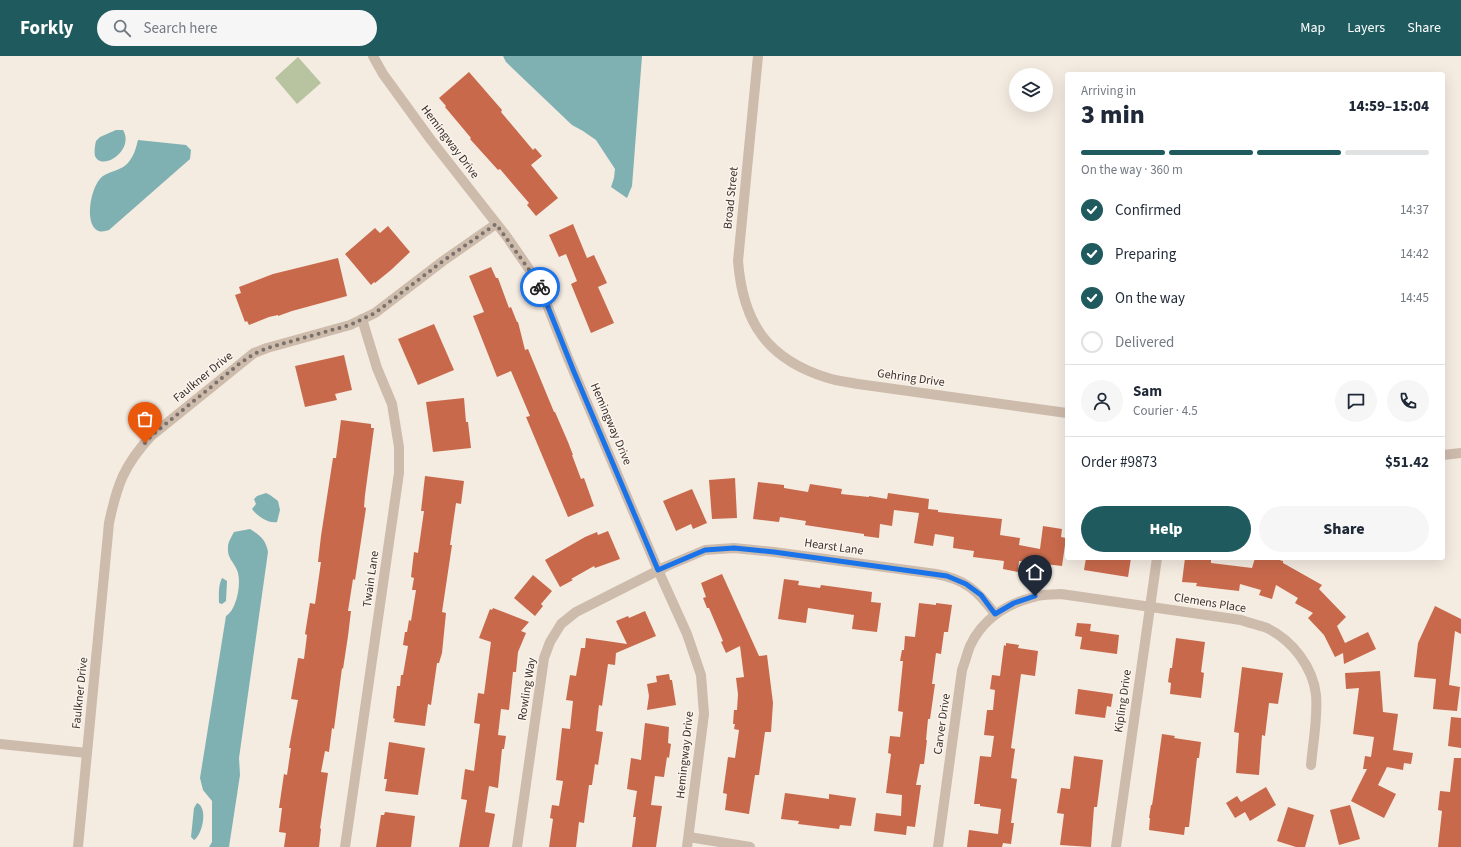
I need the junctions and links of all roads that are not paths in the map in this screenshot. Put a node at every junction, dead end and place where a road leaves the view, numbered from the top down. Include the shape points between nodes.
1 (373, 56) edge
2 (758, 56) edge
3 (496, 224) junction
4 (362, 319) junction
5 (762, 338) joint
6 (1065, 413) edge
7 (1461, 453) edge
8 (1445, 456) edge
9 (1157, 560) edge
10 (658, 570) junction
11 (1150, 607) junction
12 (995, 614) junction
13 (0, 744) edge
14 (87, 753) junction
15 (1311, 766) dead end
16 (688, 842) edge
17 (78, 847) edge
18 (345, 847) edge
19 (517, 847) edge
20 (750, 847) edge
21 (938, 847) edge
22 (1116, 847) edge

1 - 3 street, Hemingway Drive via 431,140
2 - 5 street, Broad Street via 738,261 745,303
3 - 4 street, Faulkner Drive via 375,313
3 - 10 street, Hemingway Drive via 538,282
4 - 14 street, Faulkner Drive via 350,325 254,354 151,436 129,463 115,494 109,524
4 - 18 street, Twain Lane via 377,368 392,404 399,447 399,473
5 - 6 street, Gehring Drive via 777,353 794,364 829,378
7 - 8 street
9 - 11 street, Kipling Drive
10 - 12 street, Hearst Lane via 705,550 734,548 774,552 947,576 966,584 981,595
10 - 16 street, Hemingway Drive via 687,634 701,675 704,714
10 - 19 street, Rowling Way via 576,612 561,624 550,642 544,658
11 - 12 street, Clemens Place via 1061,594 1035,596 1014,603
11 - 15 street, Clemens Place via 1241,620 1267,628 1286,640 1300,655 1310,672 1316,694
11 - 22 street, Kipling Drive
12 - 21 street, Carver Drive via 970,646 962,670
13 - 14 street
14 - 17 street, Faulkner Drive
16 - 20 street

